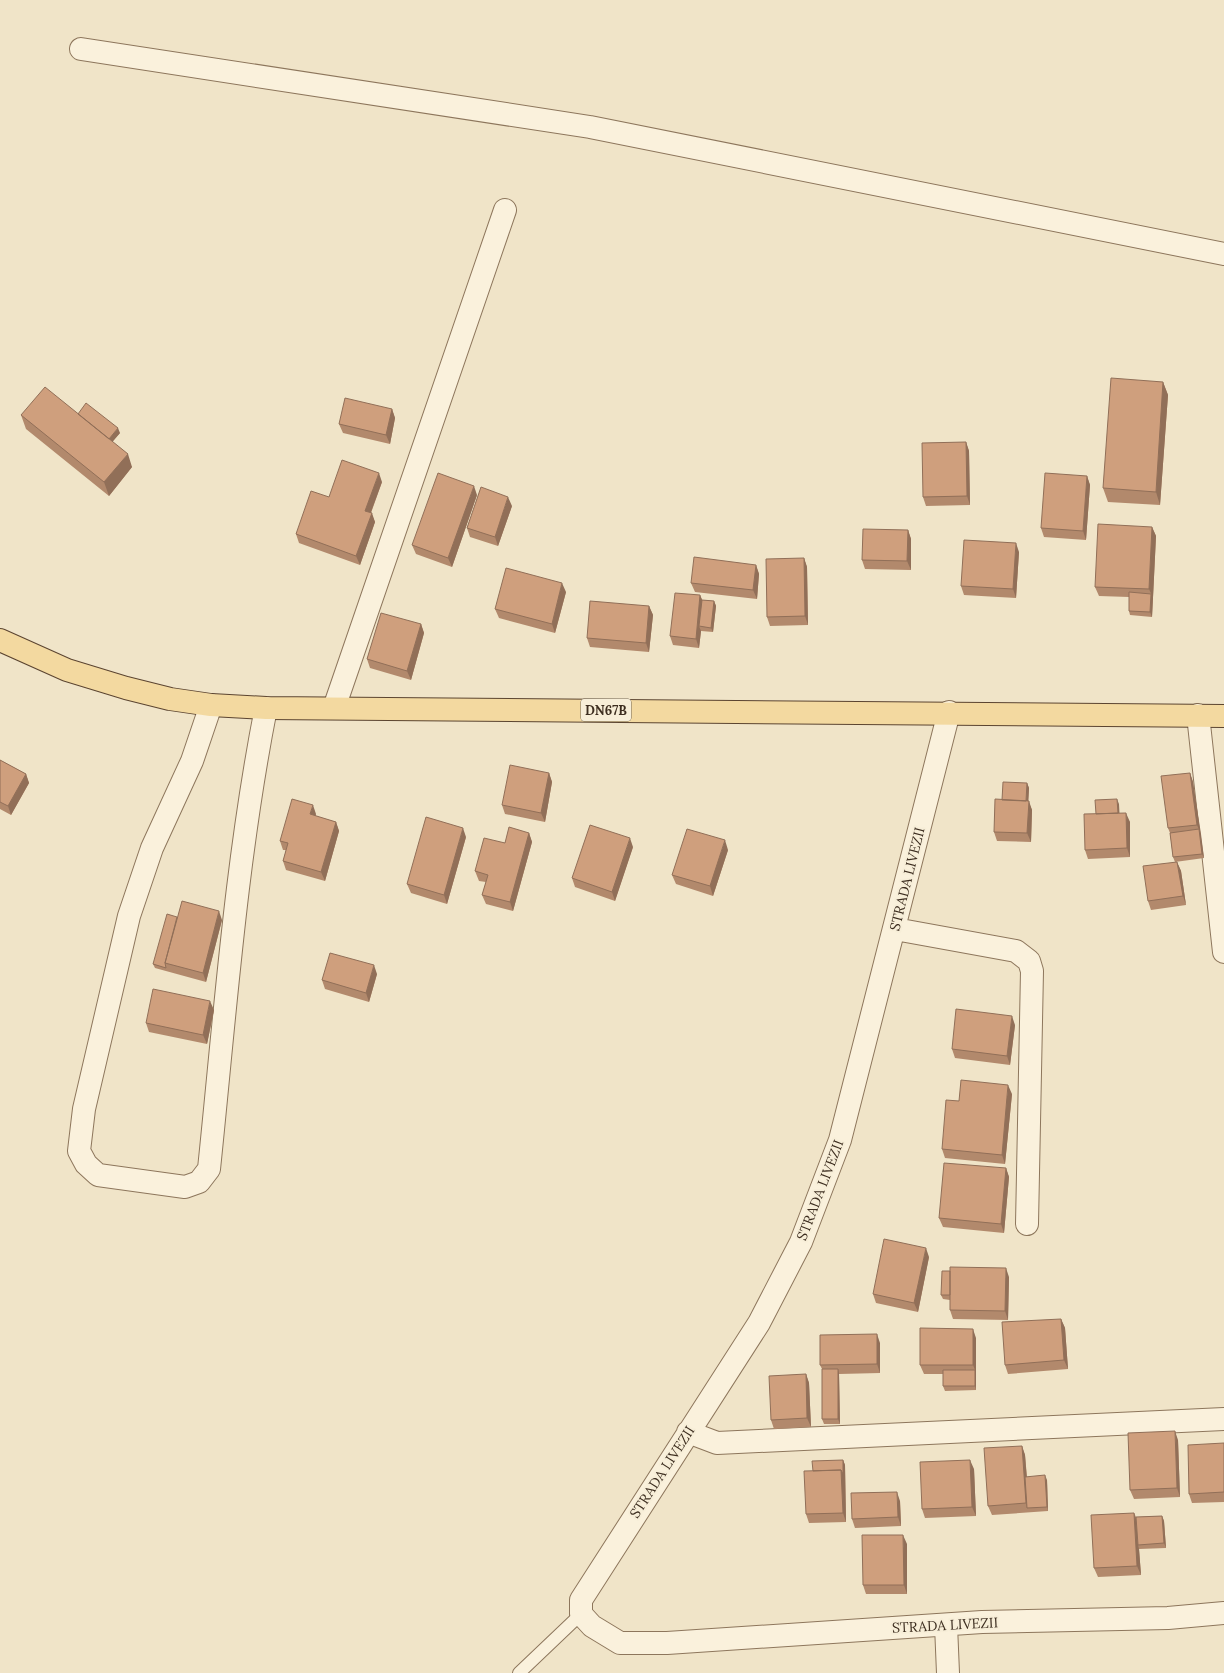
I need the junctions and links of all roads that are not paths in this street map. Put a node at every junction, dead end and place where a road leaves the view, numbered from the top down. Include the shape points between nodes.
1 (81, 48) dead end
2 (505, 210) dead end
3 (1224, 254) edge
4 (0, 640) edge
5 (211, 705) junction
6 (266, 708) junction
7 (334, 708) junction
8 (950, 712) junction
9 (1198, 716) junction
10 (1224, 716) edge
11 (894, 929) junction
12 (1224, 952) edge
13 (1027, 1224) dead end
14 (1224, 1419) edge
15 (688, 1432) junction
16 (1224, 1613) edge
17 (581, 1614) junction
18 (946, 1625) junction
19 (519, 1673) edge
20 (948, 1673) edge

1 - 3 street via 590,127
2 - 7 street
4 - 5 main road, DN67B via 67,670 170,699
5 - 6 main road, DN67B
5 - 6 street via 192,761 152,848 128,924 84,1109 80,1150 86,1164 98,1175 185,1187 199,1182 209,1169 253,773
6 - 7 main road, DN67B
7 - 8 main road, DN67B
8 - 9 main road, DN67B
8 - 11 street, STRADA LIVEZII
9 - 10 main road, DN67B
9 - 12 street
11 - 13 street via 1016,951 1029,961 1032,971
11 - 15 street, STRADA LIVEZII via 840,1140 801,1242 759,1323
14 - 15 street via 717,1443
15 - 17 street, STRADA LIVEZII via 581,1600
16 - 18 street, STRADA LIVEZII via 1168,1618
17 - 18 street, STRADA LIVEZII via 592,1626 620,1642 667,1643
17 - 19 lane
18 - 20 street

